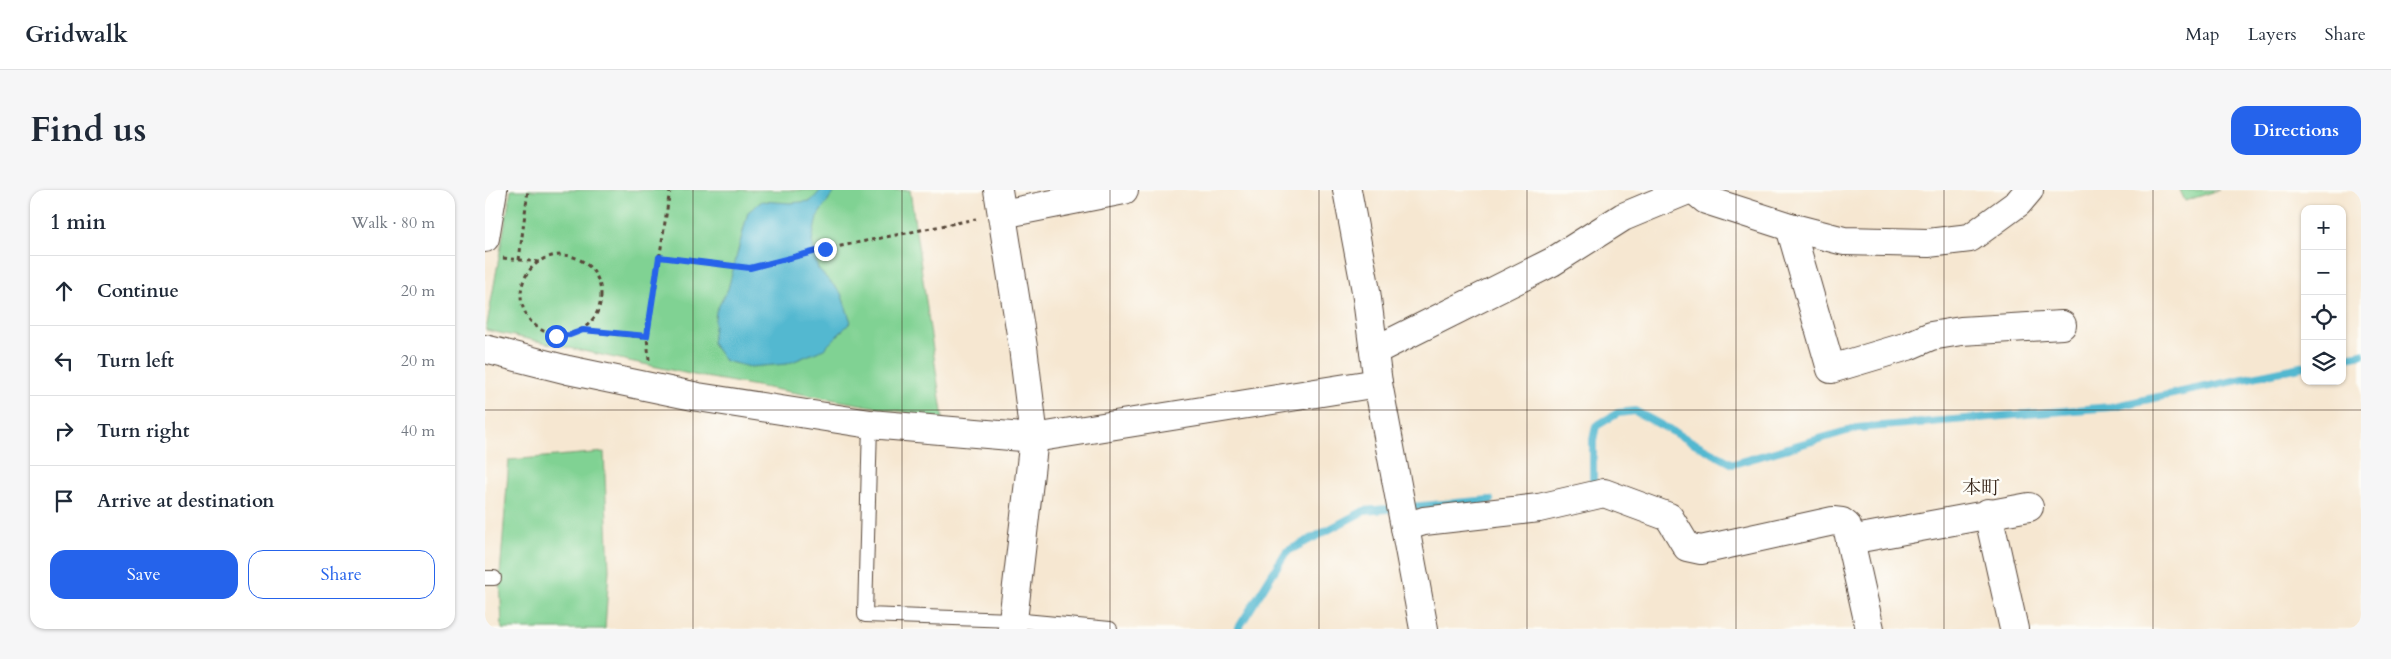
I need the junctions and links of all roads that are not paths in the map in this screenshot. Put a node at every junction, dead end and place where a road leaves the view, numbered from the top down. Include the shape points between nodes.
1 (493, 190) edge
2 (1124, 190) edge
3 (1347, 190) edge
4 (1688, 190) edge
5 (1695, 190) edge
6 (2029, 190) edge
7 (1000, 202) edge
8 (1790, 227) junction
9 (493, 248) edge
10 (2062, 325) dead end
11 (485, 349) edge
12 (1374, 350) junction
13 (1378, 383) junction
14 (870, 424) junction
15 (1034, 438) junction
16 (2029, 507) dead end
17 (1988, 513) junction
18 (1404, 523) junction
19 (1851, 540) junction
20 (1013, 624) edge
21 (1111, 629) edge
22 (1424, 629) edge
23 (1870, 629) edge
24 (2014, 629) edge

1 - 9 street
2 - 7 street
3 - 12 street
4 - 12 street via 1623,217 1552,262
5 - 8 street via 1706,200
6 - 8 street via 2018,203 1970,238 1928,243 1845,240
7 - 15 street
8 - 10 street via 1831,369 1931,336
11 - 14 street via 653,388
12 - 13 street
13 - 15 street
13 - 18 street
14 - 15 street
14 - 20 lane via 865,615
15 - 20 street
16 - 17 street
17 - 19 street
17 - 24 street
18 - 19 street via 1539,508 1604,493 1669,517 1687,547 1701,550 1833,521 1847,526
18 - 22 street
19 - 23 street
20 - 21 lane

